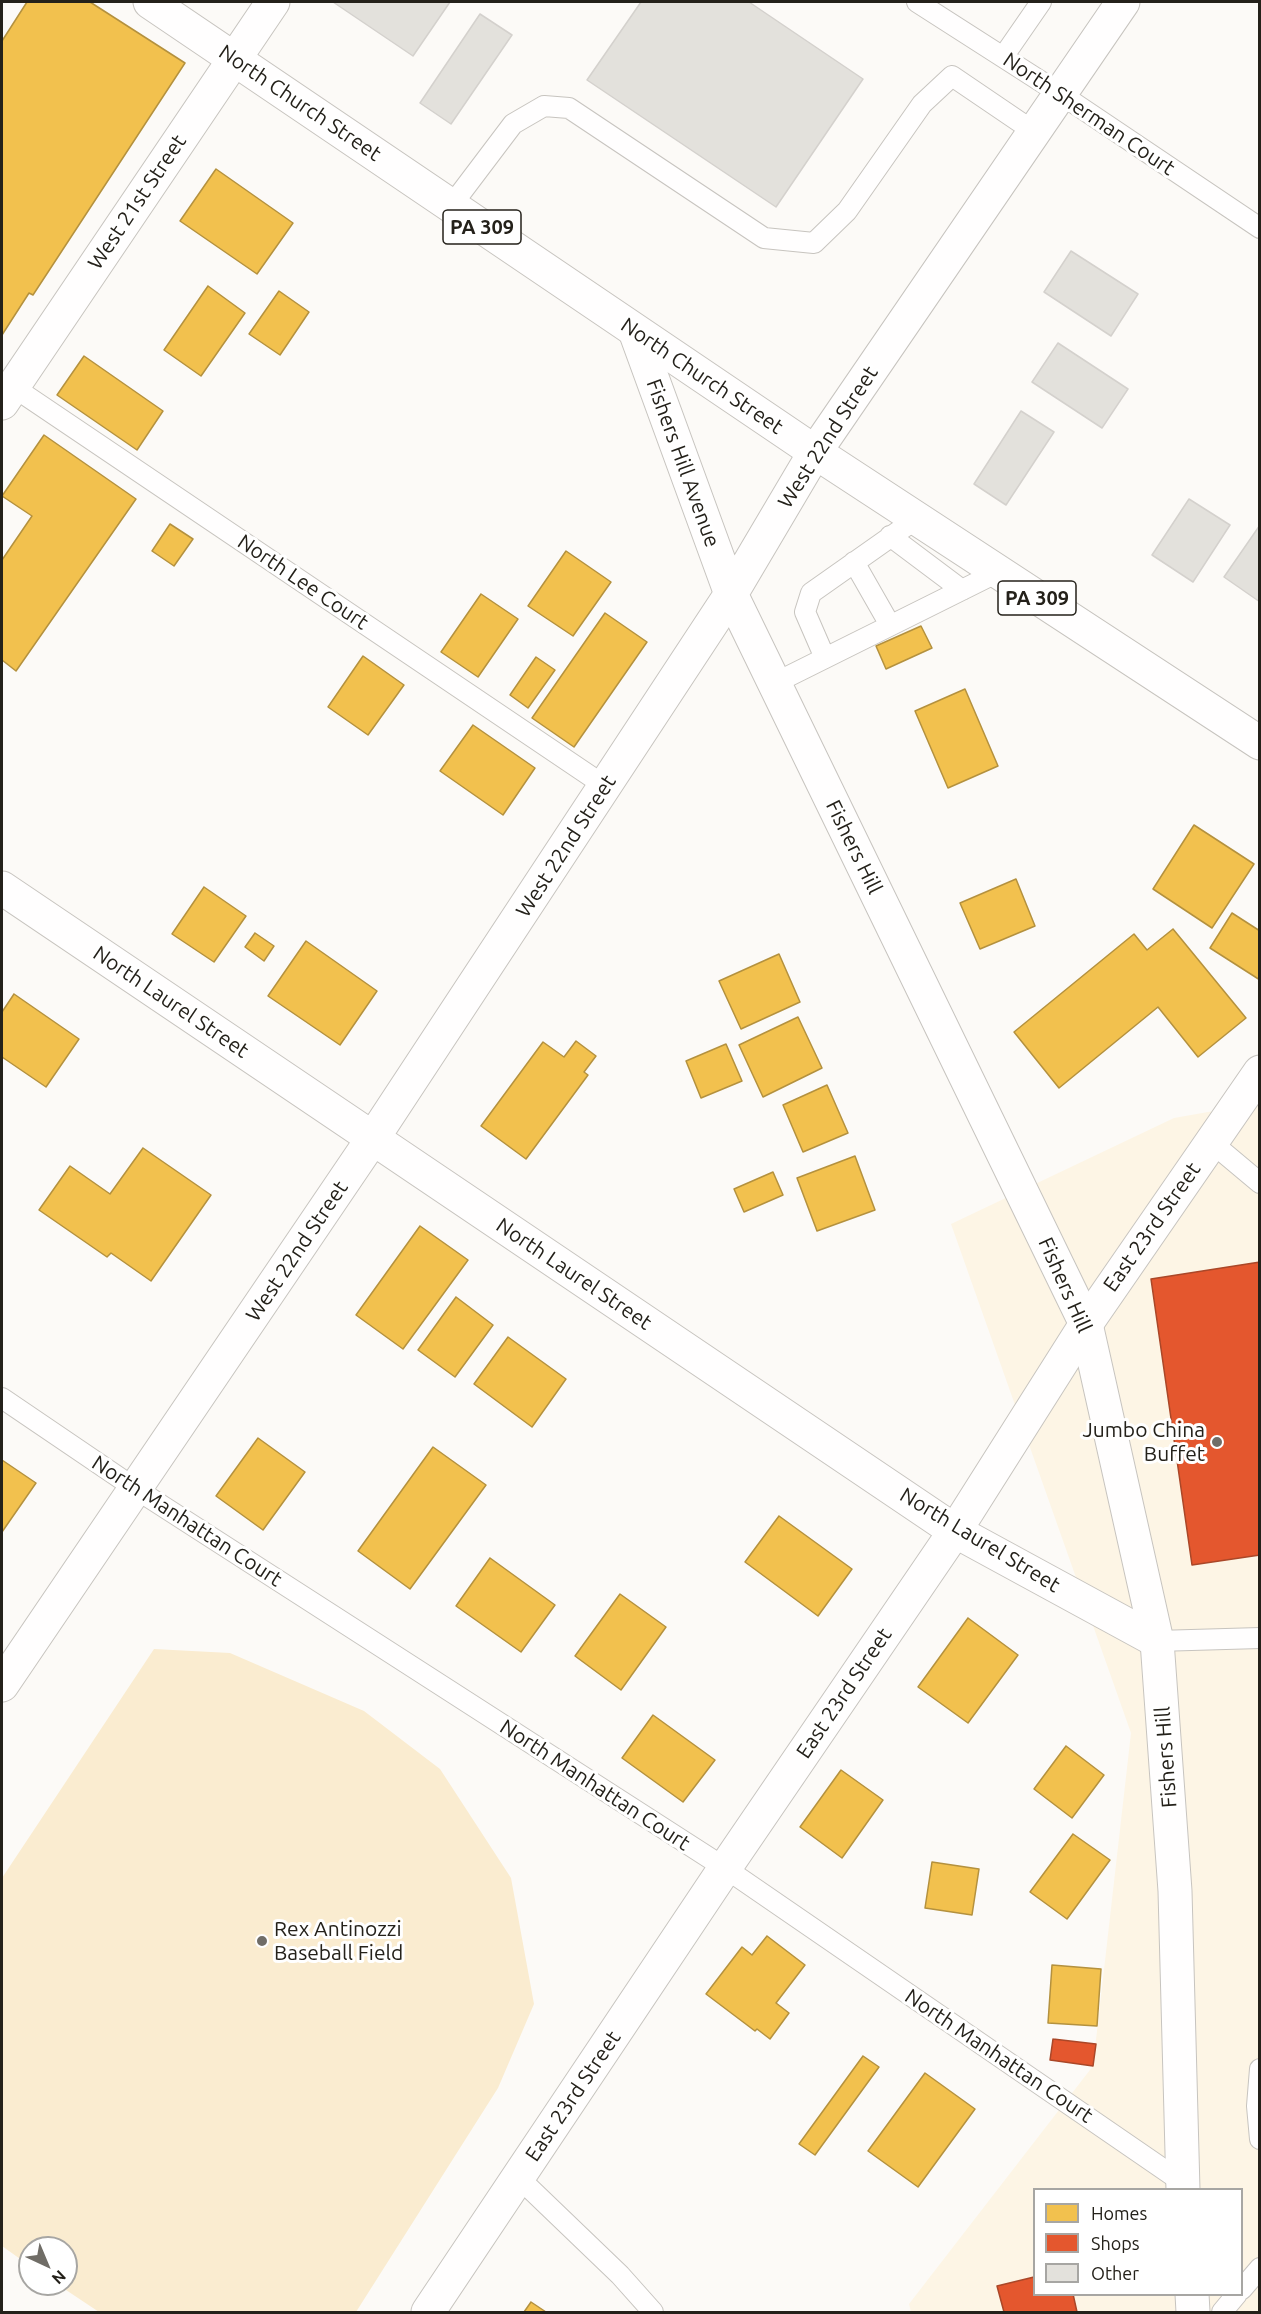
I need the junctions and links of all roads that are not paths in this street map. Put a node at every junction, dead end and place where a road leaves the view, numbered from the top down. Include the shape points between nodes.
1 (150, 2) edge
2 (273, 2) edge
3 (917, 2) edge
4 (1041, 2) edge
5 (1113, 5) edge
6 (1002, 57) junction
7 (234, 59) junction
8 (1059, 93) junction
9 (1033, 131) junction
10 (451, 206) junction
11 (1260, 228) edge
12 (635, 331) junction
13 (5, 390) edge
14 (815, 452) junction
15 (903, 527) junction
16 (854, 562) junction
17 (998, 572) junction
18 (962, 590) junction
19 (731, 594) junction
20 (890, 625) junction
21 (825, 658) junction
22 (775, 683) junction
23 (1260, 743) edge
24 (606, 786) junction
25 (2, 888) edge
26 (1260, 1072) edge
27 (373, 1138) junction
28 (1211, 1142) junction
29 (1260, 1183) edge
30 (1086, 1324) junction
31 (2, 1398) edge
32 (136, 1489) junction
33 (955, 1531) junction
34 (1260, 1638) edge
35 (1157, 1641) junction
36 (2, 1685) edge
37 (725, 1868) junction
38 (1260, 2069) edge
39 (1260, 2139) edge
40 (518, 2177) junction
41 (1182, 2186) edge
42 (1260, 2268) edge
43 (1243, 2288) edge
44 (1192, 2296) edge
45 (1236, 2296) edge
46 (428, 2313) edge
47 (653, 2313) edge
48 (1193, 2313) edge
49 (1222, 2313) edge

1 - 7 street, North Church Street / PA 309
2 - 7 street, West 21st Street
3 - 6 lane, North Sherman Court
4 - 6 lane
5 - 8 street, West 22nd Street
6 - 8 lane, North Sherman Court
7 - 10 street, North Church Street / PA 309
7 - 13 street, West 21st Street
8 - 9 street, West 22nd Street
8 - 11 lane, North Sherman Court
9 - 10 lane via 952,76 922,104 847,211 814,243 764,238 568,108 544,106 513,124
9 - 14 street, West 22nd Street
10 - 12 street, North Church Street / PA 309
12 - 14 street, North Church Street / PA 309
12 - 19 street, Fishers Hill Avenue
13 - 24 lane, North Lee Court
14 - 15 street, North Church Street / PA 309
14 - 19 street, West 22nd Street
15 - 16 lane
15 - 17 street, North Church Street / PA 309
15 - 18 lane
16 - 20 lane
16 - 21 lane via 811,593 808,602 806,612
17 - 18 lane
17 - 23 street, North Church Street / PA 309
18 - 20 lane
19 - 22 street, Fishers Hill
19 - 24 street, West 22nd Street
20 - 21 lane
21 - 22 lane
22 - 30 street, Fishers Hill
24 - 27 street, West 22nd Street
25 - 27 street, North Laurel Street
26 - 28 street, East 23rd Street
27 - 32 street, West 22nd Street
27 - 33 street, North Laurel Street
28 - 29 lane
28 - 30 street, East 23rd Street
30 - 33 street, East 23rd Street
30 - 35 street, Fishers Hill
31 - 32 lane, North Manhattan Court
32 - 36 street, West 22nd Street
32 - 37 lane, North Manhattan Court
33 - 35 street, North Laurel Street
33 - 37 street, East 23rd Street
34 - 35 lane
35 - 41 street, Fishers Hill via 1175,1890
37 - 40 street, East 23rd Street
37 - 41 lane, North Manhattan Court
38 - 39 lane
40 - 46 street, East 23rd Street
40 - 47 lane via 620,2275
42 - 43 lane
44 - 48 street
45 - 49 lane

